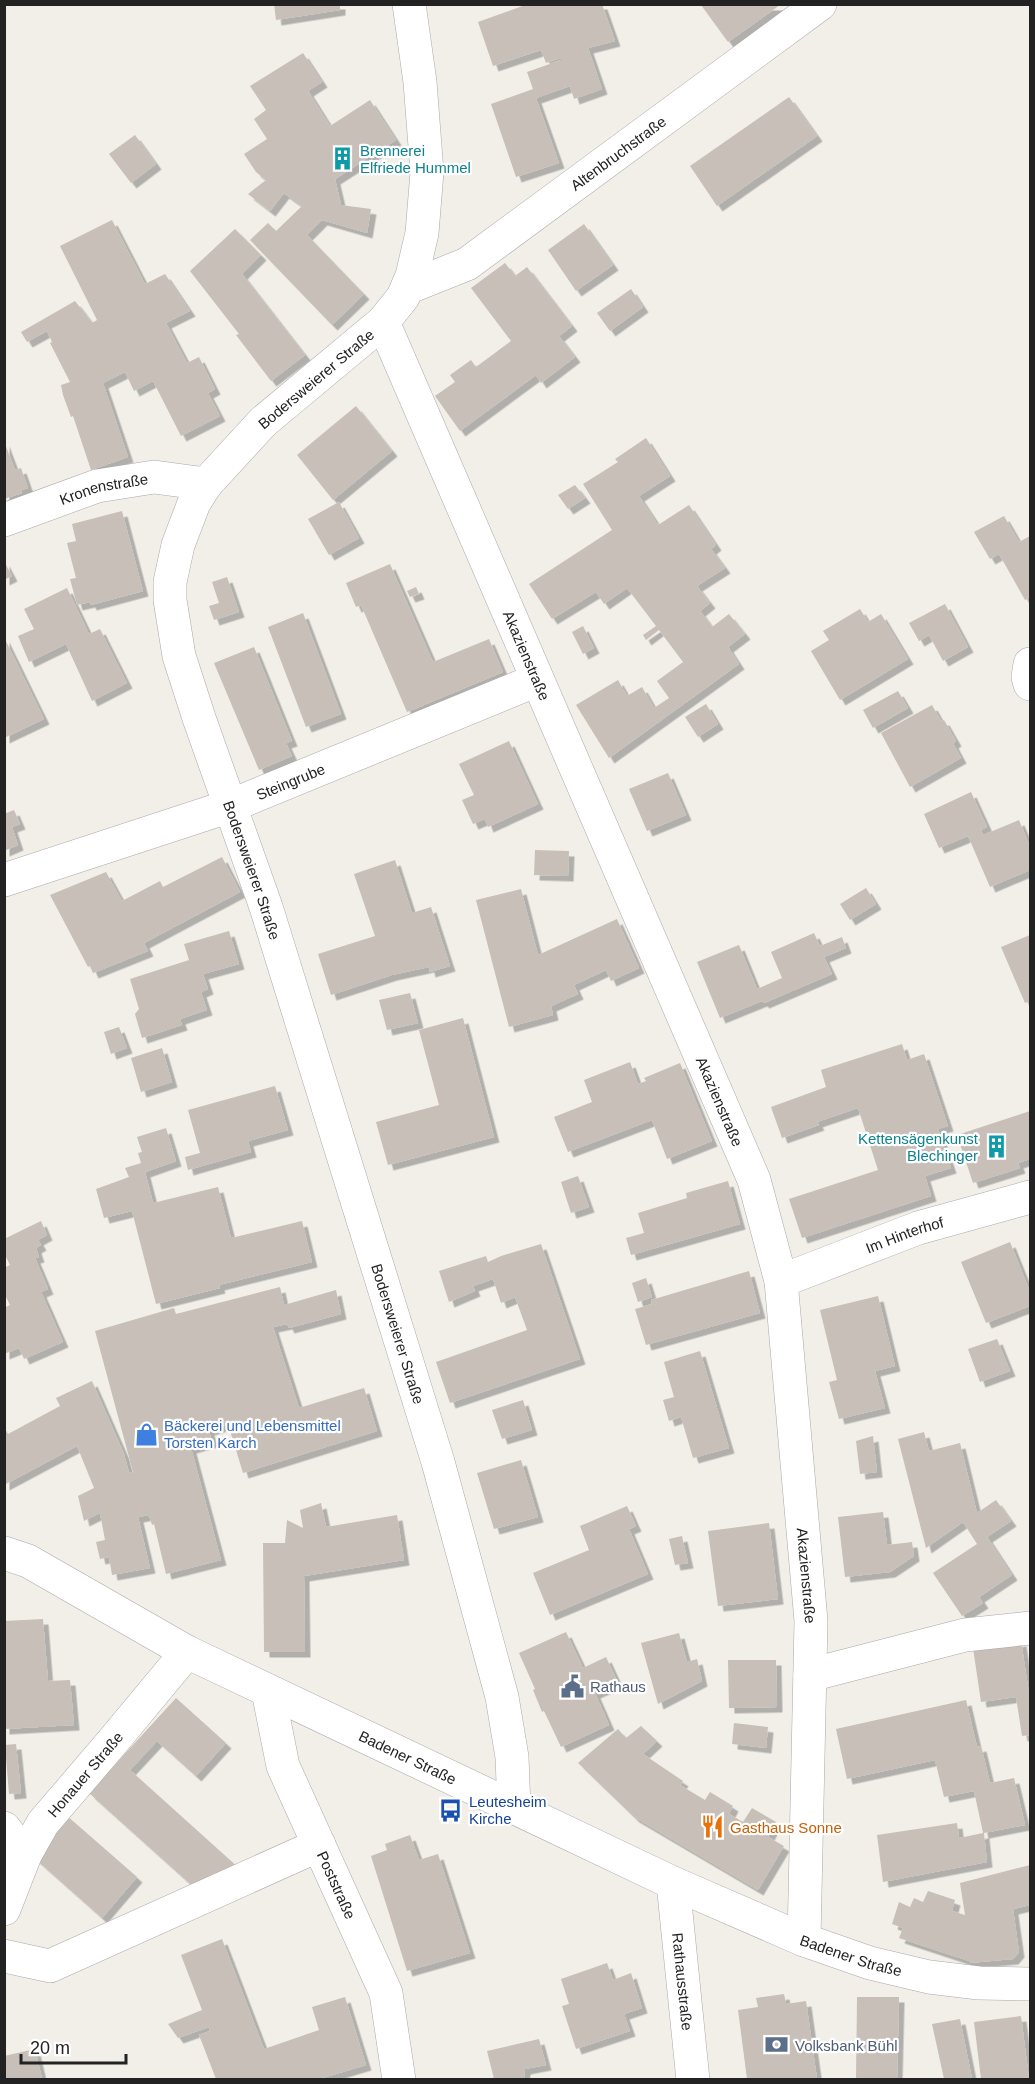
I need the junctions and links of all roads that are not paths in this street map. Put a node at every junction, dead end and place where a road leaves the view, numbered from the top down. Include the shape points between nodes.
1 (409, 4) edge
2 (820, 4) edge
3 (407, 288) junction
4 (383, 322) junction
5 (206, 484) junction
6 (4, 520) edge
7 (1030, 664) edge
8 (537, 680) junction
9 (1030, 684) edge
10 (230, 806) junction
11 (4, 880) edge
12 (1030, 1197) edge
13 (781, 1281) junction
14 (4, 1553) edge
15 (1030, 1628) edge
16 (187, 1652) junction
17 (810, 1675) junction
18 (268, 1691) junction
19 (514, 1808) junction
20 (4, 1828) edge
21 (319, 1845) junction
22 (25, 1855) junction
23 (673, 1883) junction
24 (4, 1909) edge
25 (804, 1940) junction
26 (4, 1956) edge
27 (1030, 1984) edge
28 (399, 2079) edge
29 (693, 2079) edge

1 - 3 street, Bodersweierer Straße via 427,172 422,233
2 - 3 street, Altenbruchstraße via 467,264
3 - 4 street, Bodersweierer Straße
4 - 5 street, Bodersweierer Straße via 263,422
4 - 8 street, Akazienstraße
5 - 6 street, Kronenstraße via 154,477 97,486
5 - 10 street, Bodersweierer Straße via 178,545 170,600 179,656
7 - 9 street
8 - 10 street, Steingrube
8 - 13 street, Akazienstraße via 754,1180
10 - 11 street, Steingrube
10 - 19 street, Bodersweierer Straße via 266,907 438,1462 502,1697 512,1757
12 - 13 street, Im Hinterhof via 918,1228
13 - 17 street, Akazienstraße via 811,1621
14 - 16 street, Badener Straße via 28,1562
15 - 17 street via 965,1635
16 - 18 street, Badener Straße
16 - 22 street, Honauer Straße via 43,1823
17 - 25 street, Akazienstraße
18 - 19 street, Badener Straße
18 - 21 street, Poststraße via 283,1766
19 - 23 street, Badener Straße
20 - 22 street
21 - 26 street via 50,1966
21 - 28 street, Poststraße via 386,1993
22 - 24 street, Honauer Straße
23 - 25 street, Badener Straße
23 - 29 street, Rathausstraße
25 - 27 street, Badener Straße via 870,1963 929,1977

